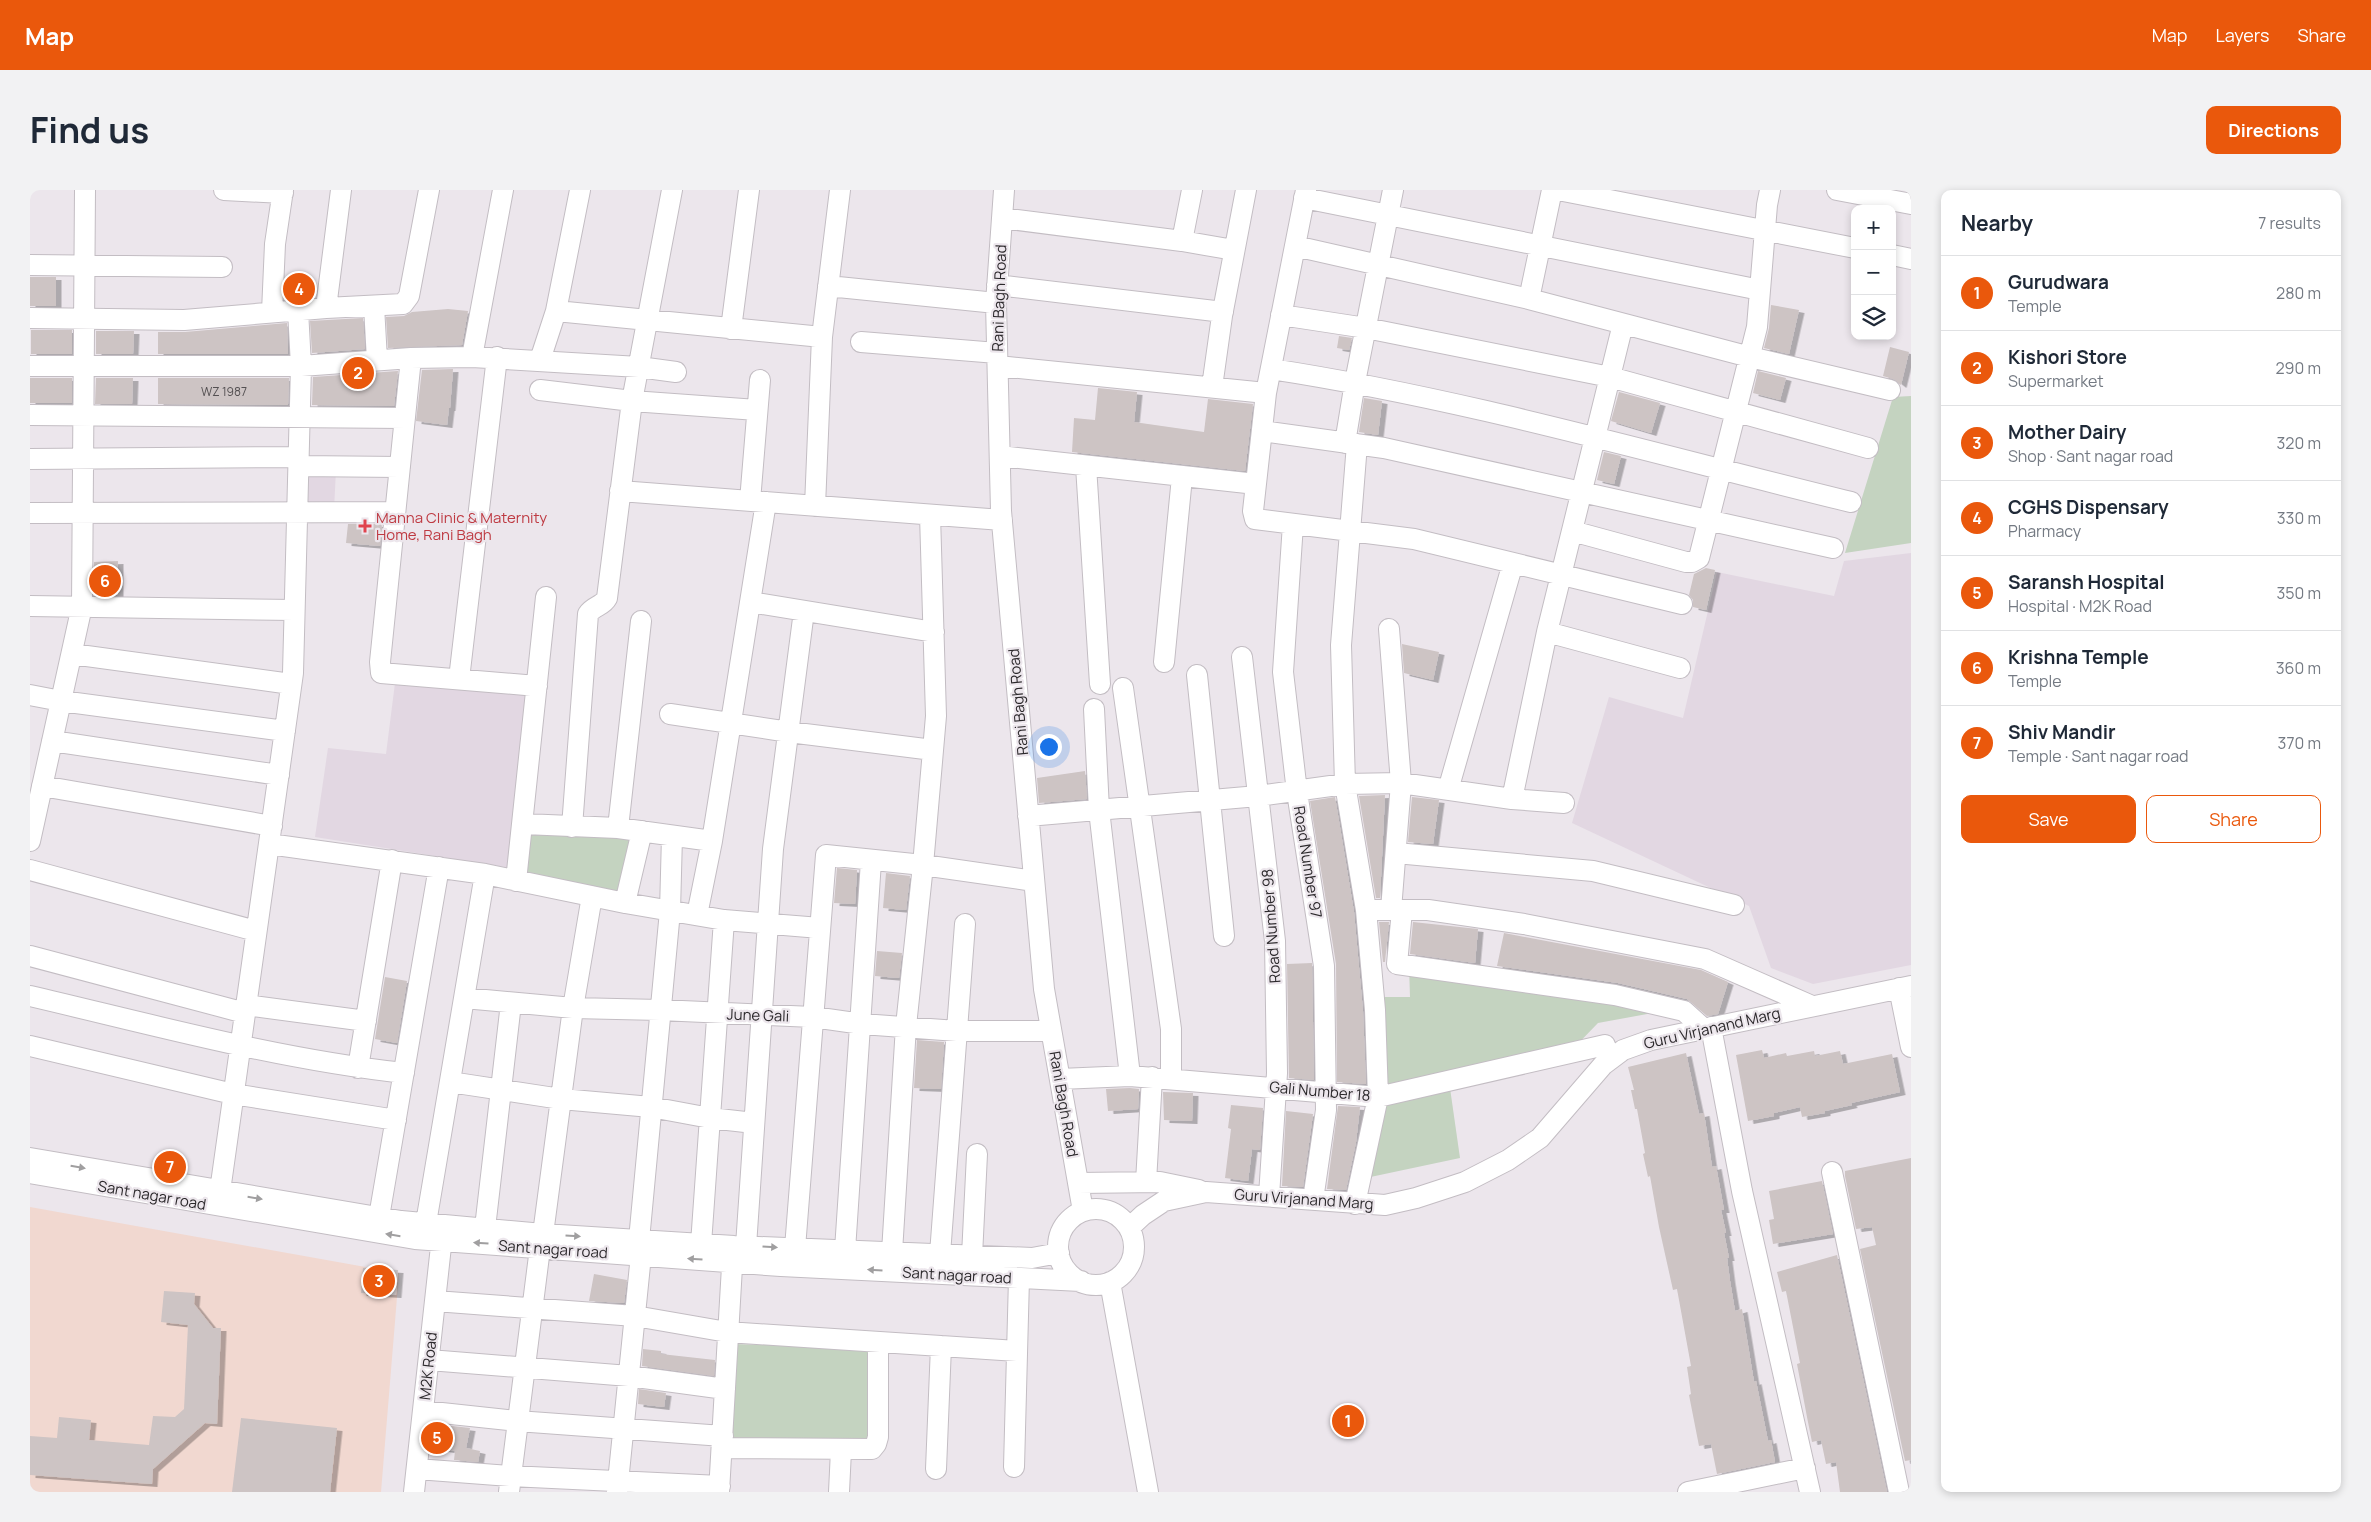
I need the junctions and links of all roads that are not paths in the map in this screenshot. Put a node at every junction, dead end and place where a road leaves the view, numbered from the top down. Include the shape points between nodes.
1 (85, 190) edge
2 (224, 190) edge
3 (341, 190) edge
4 (429, 190) edge
5 (503, 190) edge
6 (580, 190) edge
7 (672, 190) edge
8 (749, 190) edge
9 (840, 190) edge
10 (1004, 190) edge
11 (1192, 190) edge
12 (1246, 190) edge
13 (1393, 190) edge
14 (1552, 190) edge
15 (1558, 190) edge
16 (1770, 190) edge
17 (1837, 190) edge
18 (283, 192) edge
19 (1305, 194) edge
20 (1911, 204) edge
21 (1388, 214) junction
22 (1002, 218) junction
23 (1765, 230) junction
24 (1182, 241) junction
25 (1295, 246) junction
26 (1540, 246) junction
27 (1851, 247) edge
28 (1234, 250) junction
29 (1896, 256) edge
30 (1911, 259) edge
31 (30, 265) edge
32 (84, 266) junction
33 (222, 267) dead end
34 (1379, 267) junction
35 (828, 286) junction
36 (1760, 290) junction
37 (997, 294) junction
38 (1529, 299) junction
39 (374, 306) junction
40 (326, 308) junction
41 (298, 310) junction
42 (556, 311) junction
43 (272, 312) junction
44 (1223, 312) junction
45 (1281, 315) junction
46 (30, 318) edge
47 (84, 319) junction
48 (648, 319) junction
49 (1623, 324) junction
50 (731, 328) junction
51 (1366, 328) junction
52 (822, 337) junction
53 (861, 342) dead end
54 (472, 357) junction
55 (497, 357) junction
56 (1750, 357) junction
57 (411, 358) junction
58 (377, 360) junction
59 (540, 360) junction
60 (998, 360) junction
61 (30, 366) edge
62 (83, 366) junction
63 (301, 366) junction
64 (639, 367) junction
65 (1271, 369) junction
66 (676, 372) dead end
67 (1610, 377) junction
68 (760, 380) dead end
69 (1355, 382) junction
70 (1212, 387) junction
71 (540, 390) dead end
72 (1890, 390) dead end
73 (1266, 393) junction
74 (632, 402) junction
75 (757, 410) junction
76 (1736, 412) junction
77 (30, 415) edge
78 (83, 416) junction
79 (299, 417) junction
80 (405, 418) junction
81 (1262, 431) junction
82 (1595, 437) junction
83 (1351, 443) junction
84 (1868, 448) dead end
85 (1000, 456) junction
86 (30, 459) edge
87 (83, 460) junction
88 (298, 461) junction
89 (1086, 466) junction
90 (400, 467) junction
91 (1722, 471) junction
92 (1182, 477) junction
93 (1256, 484) junction
94 (620, 491) junction
95 (1582, 491) junction
96 (758, 501) junction
97 (1851, 502) dead end
98 (815, 506) junction
99 (297, 512) junction
100 (395, 512) junction
101 (30, 513) edge
102 (83, 514) junction
103 (930, 515) junction
104 (1002, 520) junction
105 (1709, 520) junction
106 (1292, 524) junction
107 (1350, 530) junction
108 (1572, 531) junction
109 (1833, 548) dead end
110 (1512, 563) junction
111 (1561, 575) junction
112 (546, 597) dead end
113 (750, 602) junction
114 (1682, 604) dead end
115 (30, 606) edge
116 (82, 606) junction
117 (294, 610) junction
118 (804, 611) junction
119 (640, 621) dead end
120 (1389, 630) dead end
121 (934, 632) junction
122 (1547, 632) junction
123 (72, 654) junction
124 (1242, 657) dead end
125 (1164, 662) dead end
126 (1680, 668) dead end
127 (1197, 675) dead end
128 (459, 679) junction
129 (291, 684) junction
130 (1100, 684) dead end
131 (537, 686) junction
132 (1123, 688) dead end
133 (30, 695) edge
134 (61, 701) junction
135 (1094, 709) dead end
136 (670, 714) dead end
137 (731, 724) junction
138 (285, 731) junction
139 (790, 732) junction
140 (52, 741) junction
141 (934, 750) junction
142 (279, 775) junction
143 (1401, 783) junction
144 (1345, 784) junction
145 (42, 786) junction
146 (1448, 790) junction
147 (1297, 792) junction
148 (1258, 796) junction
149 (1512, 799) junction
150 (1210, 800) junction
151 (1564, 803) dead end
152 (1138, 805) junction
153 (1099, 810) junction
154 (1028, 816) junction
155 (524, 824) junction
156 (572, 827) junction
157 (618, 828) junction
158 (642, 831) junction
159 (271, 835) junction
160 (672, 836) junction
161 (30, 841) edge
162 (712, 841) junction
163 (1396, 853) junction
164 (392, 860) junction
165 (871, 861) junction
166 (923, 866) junction
167 (439, 867) junction
168 (30, 870) edge
169 (486, 874) junction
170 (516, 881) junction
171 (1034, 881) junction
172 (592, 896) junction
173 (625, 903) junction
174 (1734, 906) dead end
175 (1366, 910) junction
176 (1397, 910) junction
177 (670, 911) junction
178 (698, 915) junction
179 (724, 920) junction
180 (768, 923) junction
181 (965, 924) dead end
182 (820, 928) junction
183 (256, 931) junction
184 (1224, 936) dead end
185 (30, 956) edge
186 (1905, 987) edge
187 (30, 996) edge
188 (464, 998) junction
189 (511, 1003) junction
190 (1812, 1006) junction
191 (574, 1008) junction
192 (245, 1009) junction
193 (660, 1010) junction
194 (718, 1014) junction
195 (762, 1015) junction
196 (813, 1017) junction
197 (366, 1021) junction
198 (862, 1024) junction
199 (906, 1026) junction
200 (1708, 1028) junction
201 (957, 1031) junction
202 (1051, 1031) junction
203 (1605, 1045) dead end
204 (30, 1046) edge
205 (240, 1046) junction
206 (1911, 1047) edge
207 (358, 1068) junction
208 (404, 1073) junction
209 (1130, 1076) junction
210 (1162, 1078) junction
211 (1060, 1079) junction
212 (450, 1082) junction
213 (1276, 1086) junction
214 (501, 1090) junction
215 (1326, 1091) junction
216 (233, 1094) junction
217 (1378, 1097) junction
218 (561, 1099) junction
219 (651, 1108) junction
220 (710, 1118) junction
221 (396, 1120) junction
222 (754, 1123) junction
223 (977, 1154) dead end
224 (30, 1158) edge
225 (1832, 1172) dead end
226 (30, 1173) edge
227 (1146, 1182) junction
228 (1078, 1183) junction
229 (220, 1192) junction
230 (1206, 1192) junction
231 (1268, 1196) junction
232 (1313, 1200) junction
233 (1355, 1204) junction
234 (1083, 1211) junction
235 (379, 1217) junction
236 (485, 1228) junction
237 (1129, 1228) junction
238 (437, 1230) junction
239 (541, 1241) junction
240 (701, 1244) junction
241 (640, 1247) junction
242 (795, 1248) junction
243 (845, 1250) junction
244 (737, 1251) junction
245 (892, 1252) junction
246 (1059, 1253) junction
247 (940, 1254) junction
248 (972, 1256) junction
249 (1019, 1278) junction
250 (1081, 1281) junction
251 (1110, 1282) junction
252 (435, 1301) junction
253 (532, 1308) junction
254 (635, 1316) junction
255 (727, 1332) junction
256 (878, 1343) junction
257 (941, 1346) junction
258 (1017, 1351) junction
259 (429, 1360) junction
260 (524, 1368) junction
261 (629, 1376) junction
262 (725, 1389) junction
263 (423, 1411) junction
264 (517, 1421) junction
265 (624, 1428) junction
266 (723, 1442) junction
267 (841, 1450) junction
268 (1014, 1467) dead end
269 (1805, 1468) junction
270 (417, 1469) junction
271 (936, 1469) dead end
272 (509, 1484) edge
273 (618, 1486) edge
274 (720, 1489) edge
275 (1903, 1490) edge
276 (414, 1492) edge
277 (838, 1492) edge
278 (1148, 1492) edge
279 (1688, 1492) edge
280 (1810, 1492) edge

1 - 32 street
2 - 18 street
3 - 40 street
4 - 39 street via 408,301 395,306
5 - 54 street
6 - 42 street
7 - 48 street
8 - 50 street
9 - 35 street
10 - 22 street, Rani Bagh Road
11 - 24 street
12 - 28 street
13 - 21 street
14 - 26 street
15 - 23 street
16 - 23 street
17 - 20 street
18 - 43 street
19 - 21 street
19 - 25 street
21 - 26 street
21 - 34 street
22 - 24 street
22 - 37 street, Rani Bagh Road
23 - 27 street
23 - 36 street
24 - 28 street
25 - 34 street
25 - 45 street
26 - 36 street
26 - 38 street
28 - 44 street
29 - 30 street
31 - 32 street
32 - 33 street
32 - 47 street
34 - 38 street
34 - 51 street
35 - 37 street
35 - 52 street
36 - 56 street
37 - 44 street
37 - 60 street, Rani Bagh Road
38 - 49 street
39 - 40 street
39 - 58 street
40 - 41 street
41 - 43 street
41 - 63 street
42 - 48 street
42 - 59 street
43 - 47 street via 184,320
44 - 70 street
45 - 51 street
45 - 65 street
46 - 47 street
47 - 62 street
48 - 50 street
48 - 64 street
49 - 56 street
49 - 67 street
50 - 52 street
51 - 67 street
51 - 69 street
52 - 98 street
53 - 60 street
54 - 55 street
54 - 57 street
55 - 59 street
55 - 128 street
56 - 72 street
56 - 76 street
57 - 58 street
57 - 80 street
58 - 63 street
59 - 64 street
60 - 70 street
60 - 85 street, Rani Bagh Road
61 - 62 street
62 - 63 street
62 - 78 street
63 - 79 street
64 - 66 street
64 - 74 street
65 - 69 street
65 - 73 street
67 - 76 street
67 - 82 street
68 - 75 street
69 - 82 street
69 - 83 street
70 - 73 street
71 - 74 street
73 - 81 street
74 - 75 street
74 - 94 street
75 - 96 street
76 - 84 street
76 - 91 street
77 - 78 street
78 - 79 street
78 - 87 street
79 - 80 street
79 - 88 street
80 - 90 street
81 - 83 street
81 - 93 street
82 - 91 street
82 - 95 street
83 - 95 street
83 - 107 street
85 - 89 street
85 - 104 street, Rani Bagh Road
86 - 87 street
87 - 88 street
87 - 102 street
88 - 90 street
88 - 99 street
89 - 92 street
89 - 130 street
90 - 100 street
91 - 97 street
91 - 105 street
92 - 93 street
92 - 125 street
93 - 106 street via 1255,519
94 - 96 street
94 - 156 street via 607,598 588,614
95 - 105 street
95 - 108 street
96 - 98 street
96 - 113 street
98 - 103 street
99 - 100 street
99 - 102 street
99 - 117 street
100 - 128 street via 381,673
101 - 102 street
102 - 116 street
103 - 104 street
103 - 121 street
104 - 154 street, Rani Bagh Road
105 - 108 street via 1699,558 1692,562
105 - 109 street
106 - 107 street
106 - 147 street, Road Number 97 via 1283,672
107 - 110 street via 1414,539
107 - 144 street via 1341,645
108 - 111 street
110 - 111 street
110 - 146 street
111 - 114 street
111 - 122 street
112 - 131 street
113 - 118 street
113 - 137 street
115 - 116 street
116 - 117 street
116 - 123 street
117 - 129 street
118 - 121 street
118 - 139 street
119 - 157 street
120 - 143 street
121 - 141 street
122 - 126 street
122 - 149 street
123 - 129 street
123 - 134 street
124 - 148 street, Road Number 98
127 - 150 street
128 - 131 street
129 - 138 street
131 - 155 street
132 - 152 street
133 - 134 street
134 - 138 street
134 - 140 street
135 - 153 street
136 - 137 street
137 - 139 street
137 - 162 street
138 - 142 street
139 - 141 street
139 - 180 street via 773,849
140 - 142 street
140 - 145 street
141 - 166 street
142 - 159 street
143 - 144 street
143 - 146 street
143 - 163 street
144 - 147 street
144 - 175 street
145 - 159 street
145 - 161 street
146 - 149 street
147 - 148 street
147 - 215 street, Road Number 97 via 1324,966
148 - 150 street
148 - 213 street, Road Number 98 via 1275,941
149 - 151 street
150 - 152 street
150 - 184 street
152 - 153 street
152 - 210 street via 1171,1029
153 - 154 street
153 - 209 street
154 - 171 street, Rani Bagh Road
155 - 156 street
155 - 170 street
156 - 157 street
157 - 158 street
158 - 160 street
158 - 173 street
159 - 164 street
159 - 183 street
160 - 162 street
160 - 177 street
162 - 178 street
163 - 174 street via 1593,871
163 - 176 street
164 - 167 street
164 - 197 street
165 - 166 street
165 - 182 street via 826,855
165 - 198 street
166 - 171 street
166 - 199 street
167 - 169 street
167 - 208 street
168 - 183 street
169 - 170 street
169 - 188 street, M2K Road
170 - 172 street
171 - 202 street, Rani Bagh Road
172 - 173 street
172 - 191 street
173 - 177 street
175 - 176 street
175 - 217 street via 1376,1010
176 - 190 street via 1428,910 1524,924 1705,959
176 - 200 street via 1397,964 1614,995 1684,1011
177 - 178 street
177 - 193 street
178 - 179 street
179 - 180 street
179 - 194 street
180 - 182 street
180 - 195 street
181 - 201 street
182 - 196 street
183 - 192 street
185 - 192 street
186 - 190 street, Guru Virjanand Marg
186 - 206 street
187 - 205 street
188 - 189 street, June Gali
188 - 212 street, M2K Road
189 - 191 street, June Gali
189 - 214 street
190 - 200 street, Guru Virjanand Marg
191 - 193 street, June Gali
191 - 218 street
192 - 197 street
192 - 205 street
193 - 194 street, June Gali
193 - 219 street
194 - 195 street, June Gali
194 - 220 street
195 - 196 street, June Gali
195 - 222 street
196 - 198 street, June Gali
196 - 242 street
197 - 207 street
198 - 199 street, June Gali
198 - 243 street
199 - 201 street, June Gali
199 - 245 street
200 - 233 street, Guru Virjanand Marg via 1651,1040 1623,1050 1603,1065 1540,1138 1508,1160 1466,1182 1385,1205
200 - 269 street
201 - 202 street, June Gali
201 - 247 street
202 - 211 street, Rani Bagh Road
203 - 217 street, Gali Number 18
204 - 216 street
205 - 207 street
205 - 216 street
207 - 208 street
208 - 221 street
209 - 210 street, Gali Number 18
209 - 211 street, Gali Number 18
210 - 213 street, Gali Number 18
210 - 227 street
211 - 228 street, Rani Bagh Road
212 - 214 street
212 - 238 street, M2K Road
213 - 215 street, Gali Number 18
213 - 231 street, Road Number 98
214 - 218 street
214 - 236 street
215 - 217 street, Gali Number 18
215 - 232 street, Road Number 97
216 - 221 street
216 - 229 street
217 - 233 street
218 - 219 street
218 - 239 street
219 - 220 street
219 - 241 street
220 - 222 street
220 - 240 street
221 - 235 street
222 - 244 street
223 - 248 street
224 -> 229 street, Sant nagar road
225 - 275 street
238 -> 226 street, Sant nagar road via 415,1239
227 - 228 street, Guru Virjanand Marg
227 - 230 street, Guru Virjanand Marg
228 - 234 street, Rani Bagh Road
229 -> 235 street, Sant nagar road
230 - 231 street, Guru Virjanand Marg
230 - 237 street, Guru Virjanand Marg via 1164,1202
231 - 232 street, Guru Virjanand Marg
232 - 233 street, Guru Virjanand Marg
234 - 237 street via 1112,1212
234 - 246 street via 1070,1219 1062,1231
235 - 238 street, Sant nagar road
236 - 238 street, Sant nagar road
236 - 239 street, Sant nagar road
237 - 251 street via 1134,1248 1131,1262 1124,1273
239 -> 238 street, Sant nagar road
238 - 252 street, M2K Road
239 - 241 street, Sant nagar road
239 - 253 street
240 - 241 street, Sant nagar road
240 - 244 street, Sant nagar road
244 -> 241 street, Sant nagar road
241 - 254 street
242 - 243 street, Sant nagar road
244 -> 242 street, Sant nagar road
243 - 245 street, Sant nagar road
249 -> 244 street, Sant nagar road
244 - 255 street
245 - 247 street, Sant nagar road
246 - 248 street, Sant nagar road via 1032,1258
246 - 250 street via 1064,1267
247 - 248 street, Sant nagar road
249 - 250 street, Sant nagar road
249 - 258 street
250 - 251 street
251 - 278 street
252 - 253 street
252 - 259 street, M2K Road
253 - 254 street
253 - 260 street
254 - 255 street
254 - 261 street
255 - 256 street
255 - 262 street
256 - 257 street
256 - 267 street via 876,1444 872,1449
257 - 258 street
257 - 271 street
258 - 268 street
259 - 260 street
259 - 263 street, M2K Road
260 - 261 street
260 - 264 street
261 - 262 street
261 - 265 street
262 - 266 street
263 - 264 street
263 - 270 street, M2K Road
264 - 265 street
264 - 272 street
265 - 266 street
265 - 273 street
266 - 267 street
266 - 274 street
267 - 277 street
269 - 279 street
269 - 280 street
270 - 272 street
270 - 276 street, M2K Road
272 - 273 street
273 - 274 street

